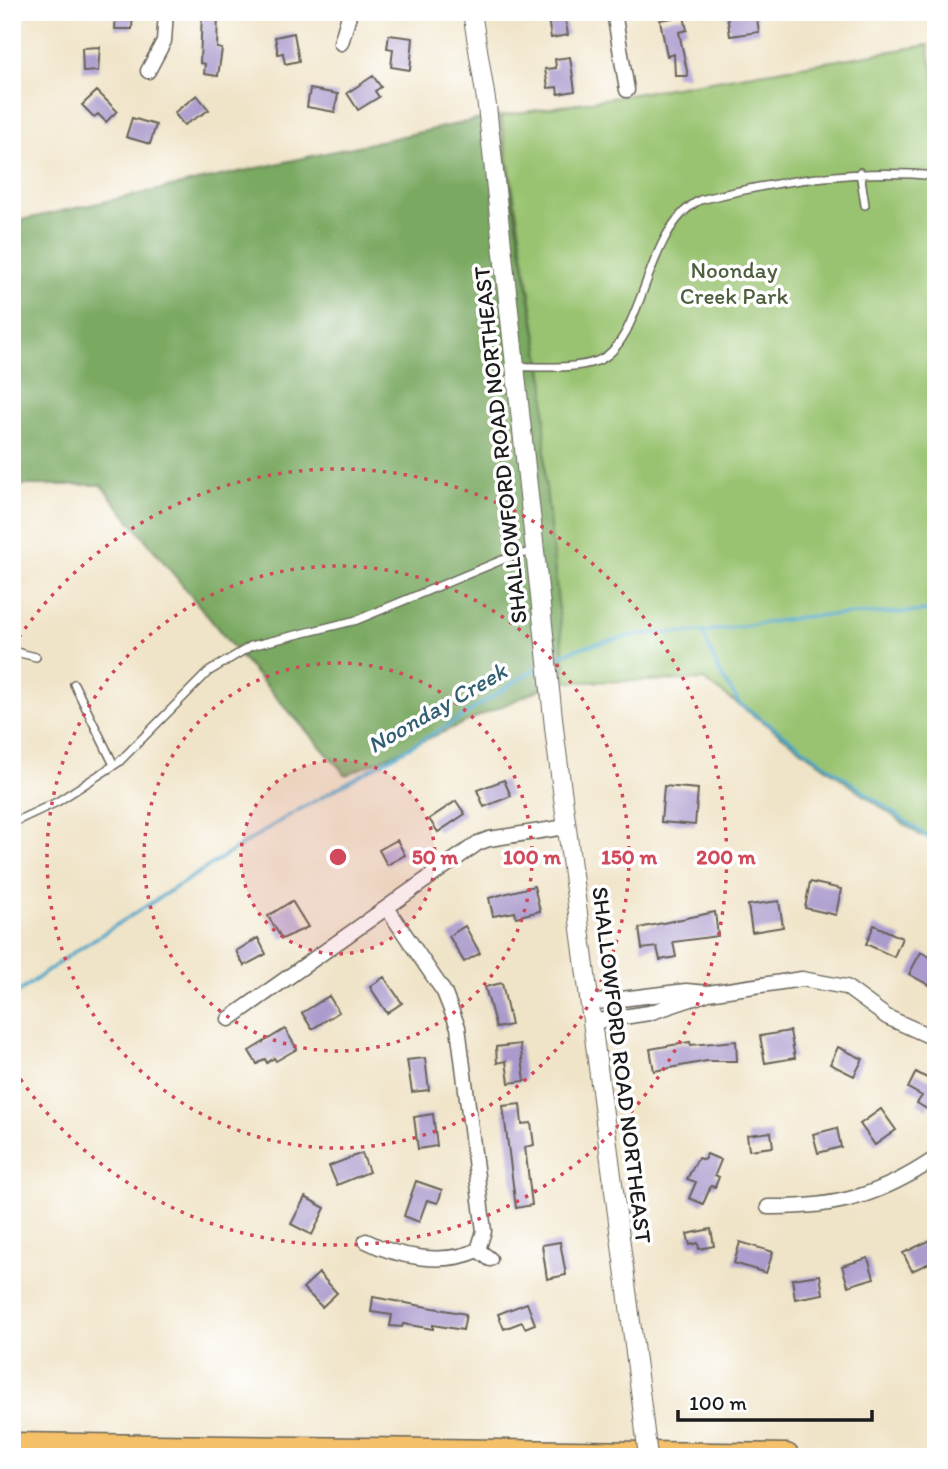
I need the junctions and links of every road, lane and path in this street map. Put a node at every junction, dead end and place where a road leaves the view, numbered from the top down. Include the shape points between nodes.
1 (166, 12) edge
2 (350, 12) edge
3 (472, 12) edge
4 (614, 12) edge
5 (341, 43) dead end
6 (148, 71) dead end
7 (627, 90) dead end
8 (860, 172) junction
9 (936, 176) edge
10 (866, 205) dead end
11 (515, 367) junction
12 (537, 550) junction
13 (12, 651) edge
14 (36, 657) dead end
15 (74, 684) dead end
16 (114, 765) junction
17 (12, 823) edge
18 (566, 827) junction
19 (387, 908) junction
20 (708, 993) junction
21 (589, 1003) junction
22 (229, 1019) dead end
23 (591, 1022) junction
24 (936, 1039) edge
25 (936, 1158) edge
26 (768, 1207) dead end
27 (366, 1241) dead end
28 (12, 1447) edge
29 (233, 1450) junction
30 (346, 1457) edge
31 (648, 1457) edge
32 (786, 1457) edge

1 - 6 street via 164,41
2 - 5 street
3 - 11 street, SHALLOWFORD ROAD NORTHEAST via 487,106
4 - 7 street
8 - 9 lane
8 - 10 lane
8 - 11 lane via 747,190 693,204 665,237 624,333 606,357 579,365
11 - 12 street, SHALLOWFORD ROAD NORTHEAST
12 - 16 lane via 357,620 251,646 208,672
12 - 18 street, SHALLOWFORD ROAD NORTHEAST
13 - 14 lane
15 - 16 lane
16 - 17 lane via 57,802
18 - 19 street via 489,839
18 - 21 street, SHALLOWFORD ROAD NORTHEAST
19 - 22 street
19 - 27 street via 444,992 458,1027 484,1255 398,1255
20 - 21 street via 686,991
20 - 23 street via 649,1013
20 - 24 street via 803,979 831,983 846,987 893,1021
21 - 23 street, SHALLOWFORD ROAD NORTHEAST
23 - 31 street, SHALLOWFORD ROAD NORTHEAST, bridge
25 - 26 street via 864,1197
28 - 29 highway
29 - 30 highway
29 - 32 highway

